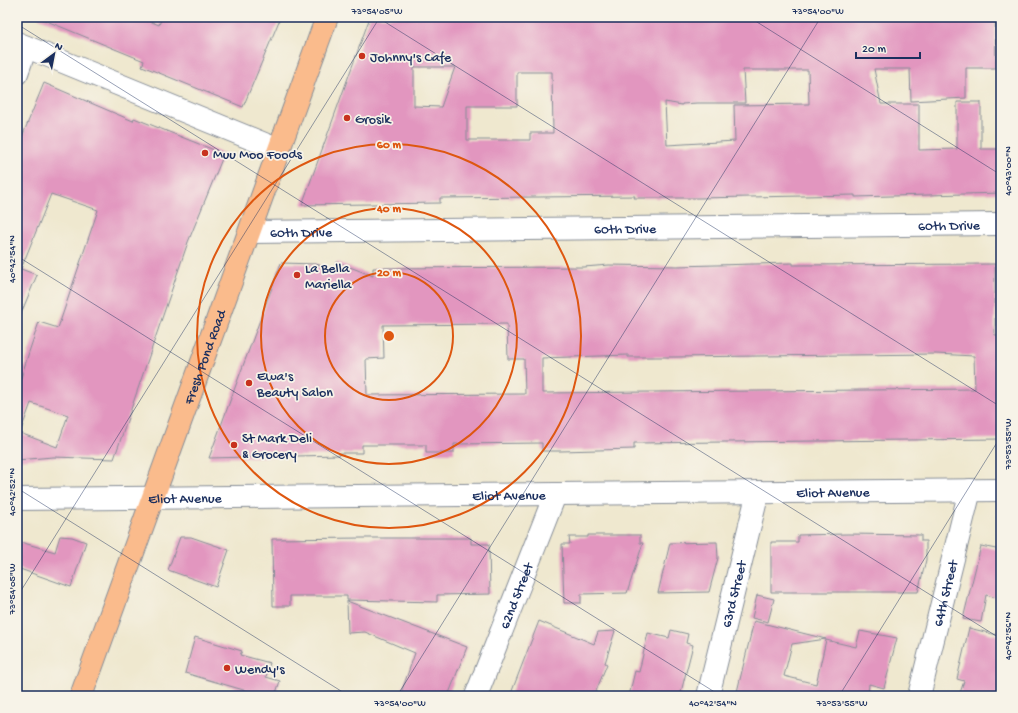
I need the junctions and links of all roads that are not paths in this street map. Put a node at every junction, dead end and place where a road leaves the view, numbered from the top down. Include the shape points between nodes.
1 (327, 17) edge
2 (22, 45) edge
3 (17, 73) edge
4 (279, 150) junction
5 (1001, 224) edge
6 (250, 232) junction
7 (970, 490) junction
8 (1001, 490) edge
9 (758, 492) junction
10 (555, 495) junction
11 (17, 499) edge
12 (152, 499) junction
13 (81, 696) edge
14 (476, 696) edge
15 (708, 696) edge
16 (919, 696) edge

1 - 4 main road, Fresh Pond Road
2 - 3 street
2 - 4 street
4 - 6 main road, Fresh Pond Road
5 - 6 street, 60th Drive
6 - 12 main road, Fresh Pond Road
7 - 8 street, Eliot Avenue
7 - 9 street, Eliot Avenue
7 - 16 street, 64th Street
9 - 10 street, Eliot Avenue
9 - 15 street, 63rd Street
10 - 12 street, Eliot Avenue
10 - 14 street, 62nd Street
11 - 12 street, Eliot Avenue
12 - 13 main road, Fresh Pond Road

